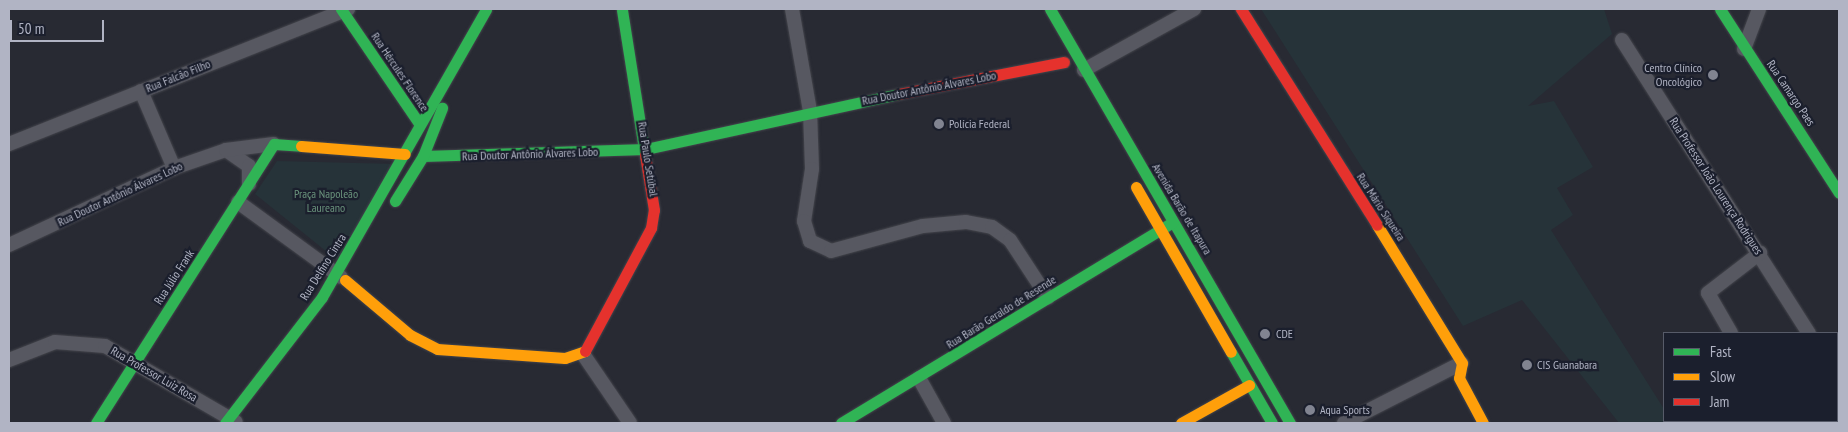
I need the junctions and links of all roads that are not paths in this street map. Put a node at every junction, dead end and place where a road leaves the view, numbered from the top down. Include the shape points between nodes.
1 (344, 9) edge
2 (486, 9) edge
3 (624, 9) edge
4 (792, 9) edge
5 (1050, 9) edge
6 (1194, 9) edge
7 (1241, 9) edge
8 (1720, 9) edge
9 (1759, 9) edge
10 (1039, 16) dead end
11 (1622, 40) dead end
12 (466, 48) junction
13 (1744, 49) junction
14 (1064, 62) junction
15 (1079, 74) junction
16 (141, 91) junction
17 (810, 111) junction
18 (420, 125) junction
19 (9, 144) edge
20 (274, 144) junction
21 (646, 149) junction
22 (226, 150) junction
23 (405, 154) junction
24 (423, 156) junction
25 (174, 168) junction
26 (1126, 171) dead end
27 (249, 185) junction
28 (1839, 193) edge
29 (238, 202) junction
30 (386, 214) dead end
31 (1174, 222) junction
32 (1161, 231) junction
33 (371, 238) dead end
34 (9, 245) edge
35 (1760, 253) junction
36 (341, 277) junction
37 (1048, 298) junction
38 (1730, 332) edge
39 (1809, 332) edge
40 (583, 354) junction
41 (9, 360) edge
42 (135, 362) junction
43 (1462, 363) junction
44 (919, 378) junction
45 (1249, 385) junction
46 (230, 421) edge
47 (96, 423) edge
48 (630, 423) edge
49 (841, 423) edge
50 (944, 423) edge
51 (1181, 423) edge
52 (1272, 423) edge
53 (1290, 423) edge
54 (1344, 423) edge
55 (1483, 423) edge

1 - 16 street, Rua Falcão Filho
1 - 18 main road, Rua Hércules Florence
2 - 12 main road, Rua Delfino Cintra
3 - 21 main road, Rua Paulo Setúbal
4 - 17 street
5 - 15 main road, Avenida Barão de Itapura
6 - 15 street
7 - 43 main road, Rua Mário Siqueira
8 - 13 main road, Rua Camargo Paes
9 - 13 street
10 - 14 main road, Avenida Barão de Itapura
11 - 35 street, Rua Professor João Lourença Rodrigues
12 - 18 main road, Rua Delfino Cintra
12 - 24 main road
13 - 28 main road, Rua Camargo Paes
14 - 15 main road, Avenida Barão de Itapura
14 - 17 main road, Rua Doutor Antônio Álvares Lobo
15 - 31 main road, Avenida Barão de Itapura
16 - 19 street, Rua Falcão Filho
16 - 25 street
17 - 21 main road, Rua Doutor Antônio Álvares Lobo
17 - 37 street via 812,169 804,221 810,241 820,249 830,251 923,226 966,222 992,227 1010,240
18 - 23 main road, Rua Delfino Cintra
20 - 22 street, Rua Doutor Antônio Álvares Lobo
20 - 23 main road, Rua Doutor Antônio Álvares Lobo
20 - 27 main road, Rua Júlio Frank
21 - 24 main road, Rua Doutor Antônio Álvares Lobo
21 - 40 main road, Rua Paulo Setúbal via 655,194 651,228
22 - 25 street, Rua Doutor Antônio Álvares Lobo
22 - 27 street via 249,166
23 - 24 street, Rua Doutor Antônio Álvares Lobo
23 - 36 main road, Rua Delfino Cintra
24 - 30 main road
25 - 34 street, Rua Doutor Antônio Álvares Lobo
26 - 32 main road
27 - 29 main road, Rua Júlio Frank
29 - 36 street
29 - 42 main road, Rua Júlio Frank
31 - 32 main road, Rua Barão Geraldo de Resende
31 - 53 main road, Avenida Barão de Itapura
32 - 37 main road, Rua Barão Geraldo de Resende
32 - 45 main road
33 - 36 main road
35 - 38 street via 1708,293
35 - 39 street, Rua Professor João Lourença Rodrigues
36 - 40 main road via 410,335 437,349 565,358
36 - 46 main road, Rua Delfino Cintra
37 - 44 main road, Rua Barão Geraldo de Resende
40 - 48 street
41 - 42 street, Rua Professor Luiz Rosa via 48,344 79,341 105,346
42 - 46 street, Rua Professor Luiz Rosa
42 - 47 main road, Rua Júlio Frank
43 - 54 street
43 - 55 main road, Rua Mário Siqueira via 1459,378
44 - 49 main road, Rua Barão Geraldo de Resende
44 - 50 street
45 - 51 main road
45 - 52 main road

